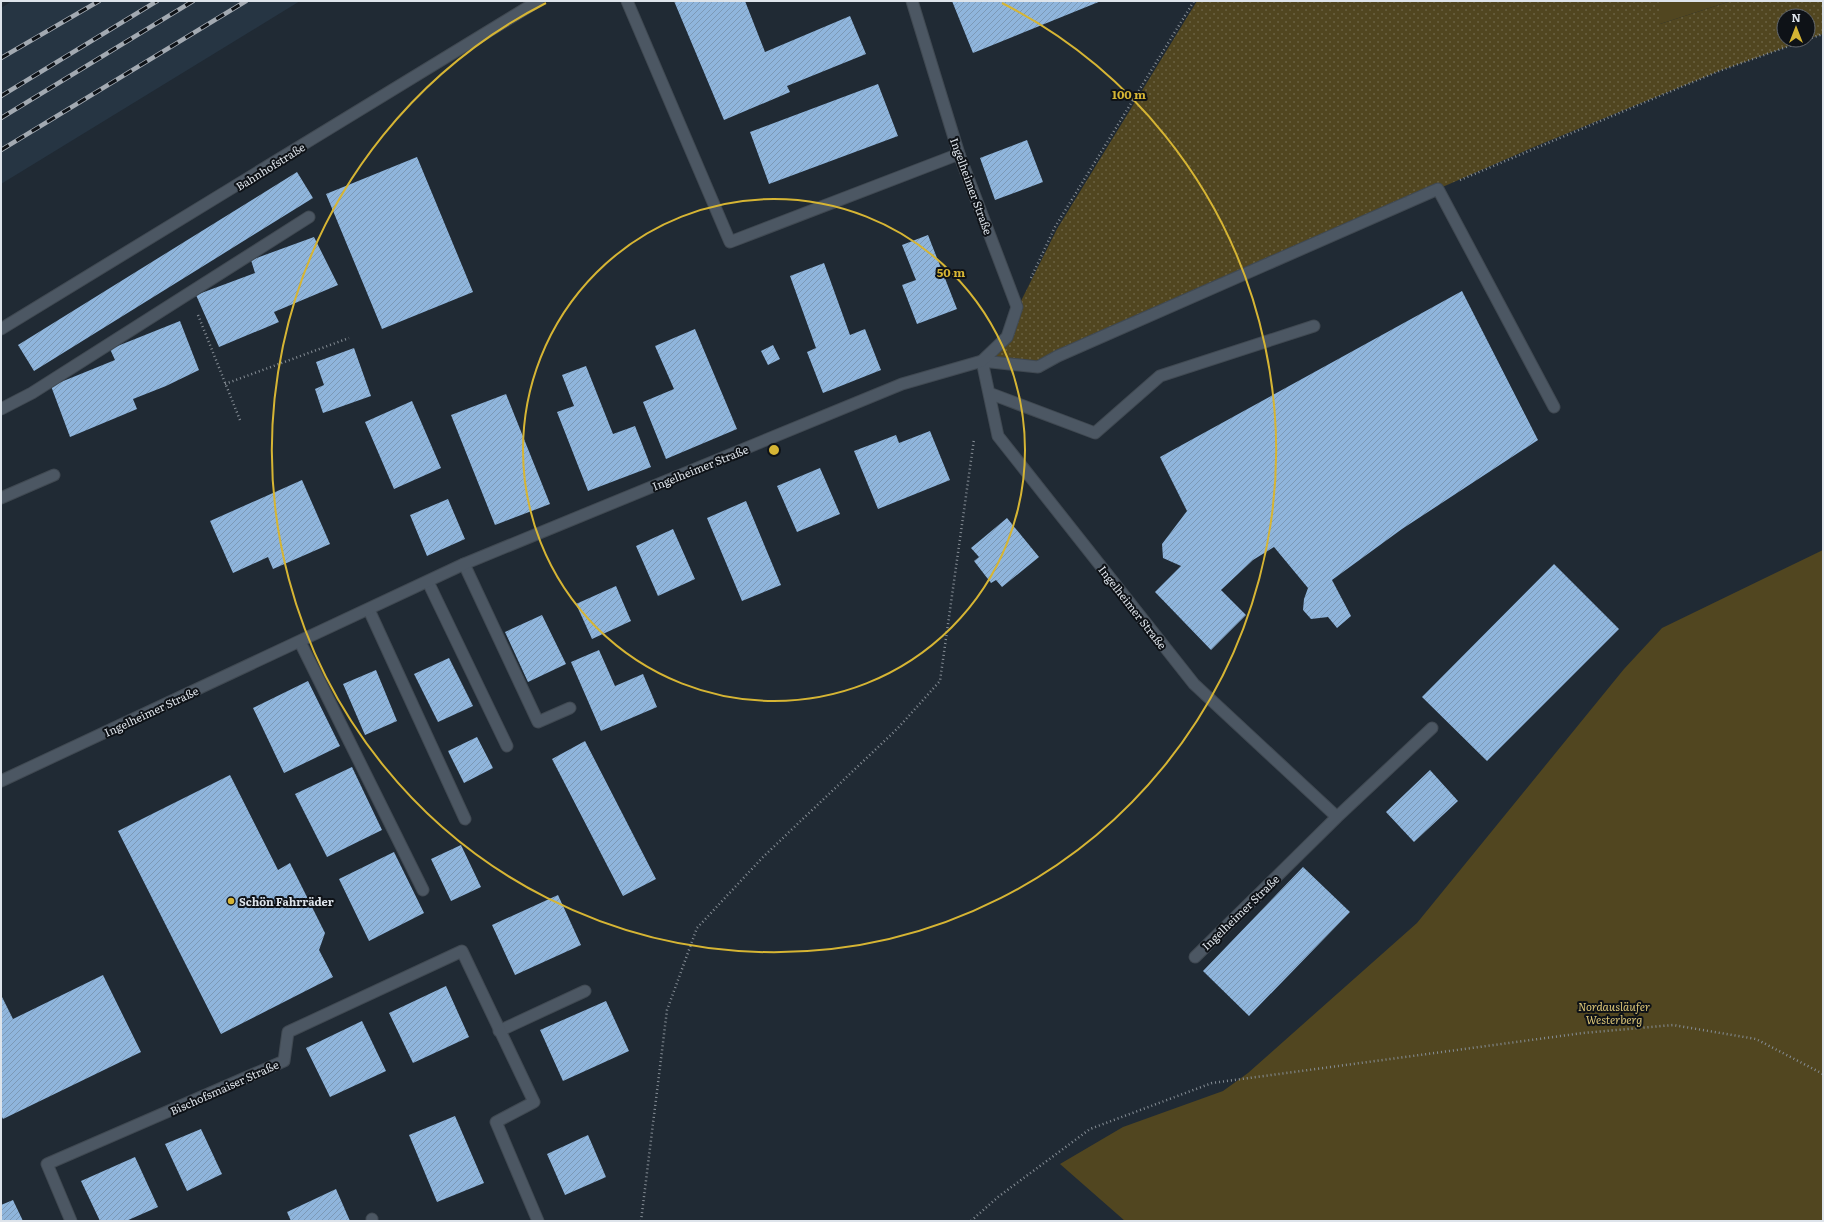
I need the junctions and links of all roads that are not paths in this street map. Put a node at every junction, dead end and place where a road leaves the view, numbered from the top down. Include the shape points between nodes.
1 (538, 1) edge
2 (627, 1) edge
3 (912, 1) edge
4 (959, 154) junction
5 (309, 217) dead end
6 (1314, 326) dead end
7 (1, 329) edge
8 (982, 361) junction
9 (989, 393) junction
10 (1554, 406) dead end
11 (1, 409) edge
12 (54, 475) dead end
13 (1, 498) edge
14 (464, 564) junction
15 (428, 582) junction
16 (369, 610) junction
17 (300, 642) junction
18 (570, 708) dead end
19 (1432, 728) dead end
20 (507, 746) dead end
21 (1, 781) edge
22 (1337, 817) junction
23 (465, 819) dead end
24 (423, 890) dead end
25 (1195, 957) dead end
26 (585, 991) dead end
27 (499, 1031) junction
28 (71, 1221) edge
29 (538, 1221) edge

1 - 7 street, Bahnhofstraße
2 - 4 street via 730,242
3 - 4 street, Ingelheimer Straße
4 - 8 street, Ingelheimer Straße via 1017,307 1007,337
5 - 11 street via 32,393
6 - 9 street via 1160,376 1095,433
8 - 9 street, Ingelheimer Straße
8 - 10 street via 1038,367 1438,190
8 - 14 street, Ingelheimer Straße via 902,384
9 - 22 street, Ingelheimer Straße via 998,436 1194,684
12 - 13 street
14 - 15 street, Ingelheimer Straße
14 - 18 street via 538,722
15 - 16 street, Ingelheimer Straße
15 - 20 street
16 - 17 street, Ingelheimer Straße
16 - 23 street
17 - 21 street, Ingelheimer Straße
17 - 24 street
19 - 22 street, Ingelheimer Straße
22 - 25 street, Ingelheimer Straße
26 - 27 street
27 - 28 street, Bischofsmaiser Straße via 462,951 288,1032 284,1061 47,1164
27 - 29 street, Bischofsmaiser Straße via 534,1102 496,1122

